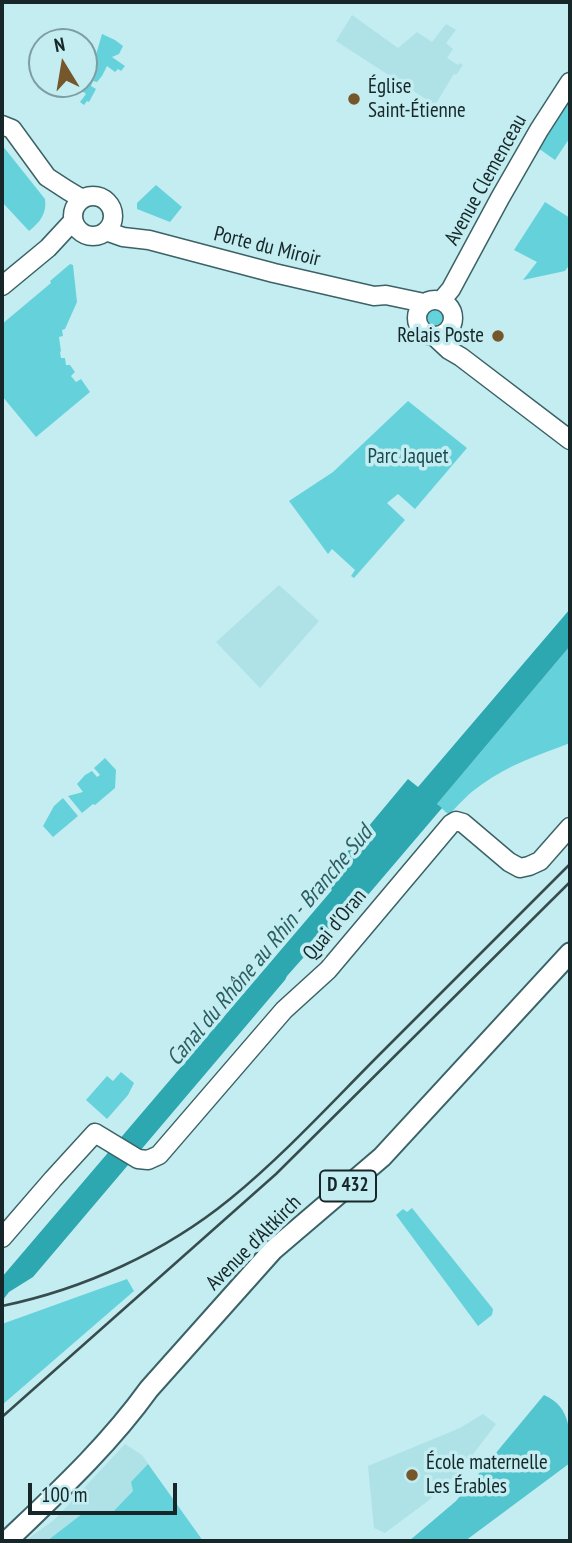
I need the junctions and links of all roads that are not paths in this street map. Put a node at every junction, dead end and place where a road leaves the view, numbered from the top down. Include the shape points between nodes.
1 (570, 82) edge
2 (2, 125) edge
3 (2, 135) edge
4 (77, 216) junction
5 (110, 224) junction
6 (2, 286) edge
7 (427, 307) junction
8 (452, 324) junction
9 (434, 336) junction
10 (461, 357) junction
11 (570, 440) edge
12 (570, 827) edge
13 (570, 953) edge
14 (2, 1238) edge
15 (7, 1541) edge

1 - 7 street, Avenue Clemenceau via 452,289
2 - 4 street via 12,129 47,177 66,190
3 - 4 street
4 - 5 street via 85,235 94,236
4 - 5 street, Porte du Miroir via 90,196 98,196 111,208
4 - 6 street
5 - 7 street, Porte du Miroir via 149,240 274,274
7 - 8 street via 450,308
7 - 9 street via 421,329
8 - 9 street
8 - 10 street
9 - 10 street
10 - 11 street
12 - 14 street, Quai d'Oran via 540,861 520,868 463,823 451,824 328,970 284,1010 159,1155 135,1158 102,1138
13 - 15 main road, Avenue d'Altkirch / D 432 via 382,1157 273,1250 104,1446

